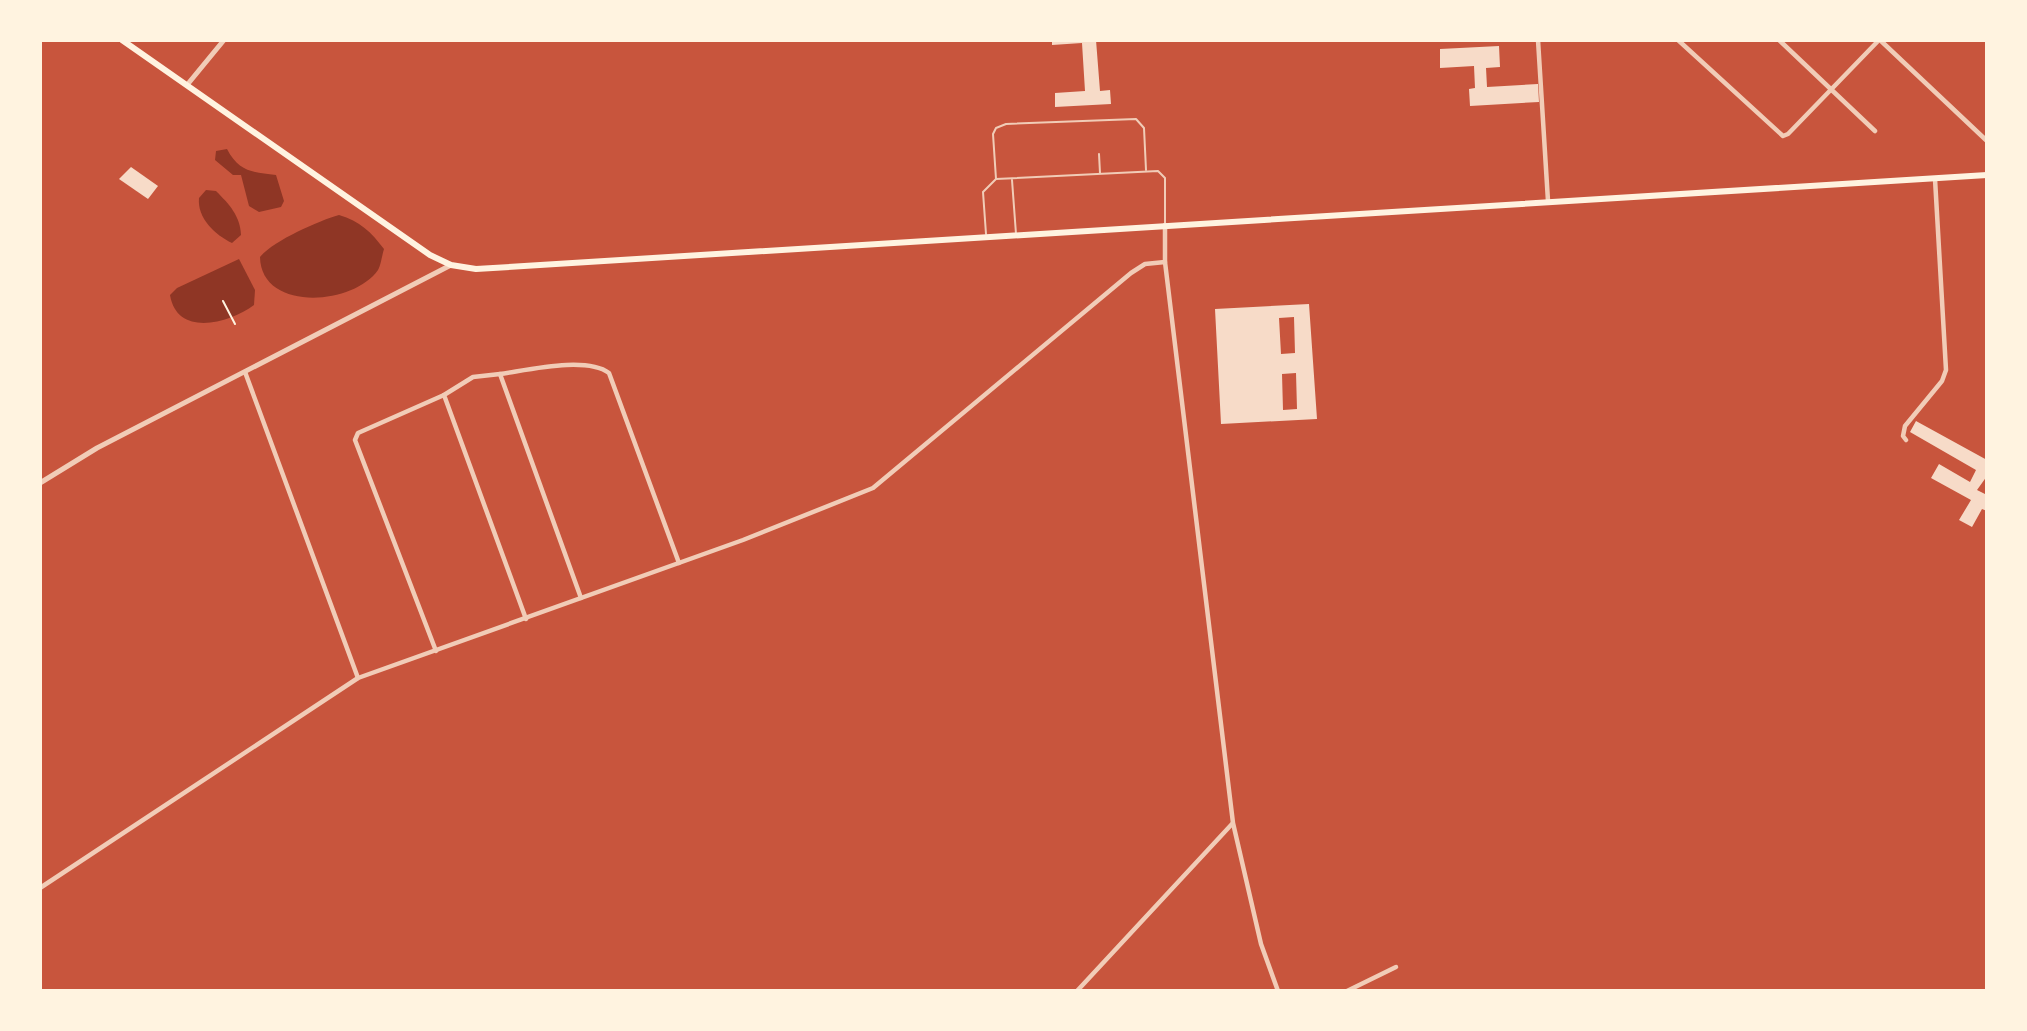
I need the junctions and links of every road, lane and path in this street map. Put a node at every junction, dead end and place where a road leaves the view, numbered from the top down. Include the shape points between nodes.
1 (122, 40) edge
2 (224, 40) edge
3 (1538, 40) edge
4 (1678, 40) edge
5 (1779, 40) edge
6 (1879, 40) edge
7 (187, 85) junction
8 (1832, 90) junction
9 (1875, 131) dead end
10 (1987, 141) edge
11 (1099, 154) dead end
12 (1146, 171) junction
13 (1100, 174) junction
14 (1987, 175) edge
15 (996, 179) junction
16 (1012, 179) junction
17 (1935, 179) junction
18 (1548, 201) junction
19 (1165, 224) junction
20 (1016, 235) junction
21 (986, 237) junction
22 (1165, 262) junction
23 (451, 265) junction
24 (223, 301) dead end
25 (235, 324) dead end
26 (244, 372) junction
27 (500, 374) junction
28 (444, 395) junction
29 (1906, 440) dead end
30 (40, 483) edge
31 (679, 563) junction
32 (581, 598) junction
33 (526, 619) junction
34 (436, 651) junction
35 (358, 678) junction
36 (1233, 823) junction
37 (40, 888) edge
38 (1396, 968) dead end
39 (1077, 991) edge
40 (1278, 991) edge
41 (1347, 991) edge

1 - 7 main road
2 - 7 street
3 - 18 street
4 - 8 street via 1783,136
5 - 8 street
6 - 8 street
6 - 10 street
7 - 23 main road via 423,251
8 - 9 street
11 - 13 lane
12 - 13 lane
12 - 15 lane via 1141,123 1133,118 1000,125 993,134
12 - 19 lane via 1164,174
13 - 16 lane
14 - 17 main road
15 - 16 lane
15 - 21 lane via 983,192
16 - 20 lane
17 - 18 main road
17 - 29 street via 1945,374 1905,426
18 - 19 main road
19 - 20 main road
19 - 22 street
20 - 21 main road
21 - 23 main road via 496,268
22 - 31 street via 1145,264 1130,273 873,488
22 - 36 street
23 - 26 street
24 - 25 path
26 - 30 street via 97,448
26 - 35 street
27 - 28 street via 473,377
27 - 31 street via 599,366 609,373
27 - 32 street
28 - 33 street
28 - 34 street via 358,433 355,440
31 - 32 street
32 - 33 street
33 - 34 street
34 - 35 street
35 - 37 street
36 - 39 street
36 - 40 street via 1261,944
38 - 41 street

